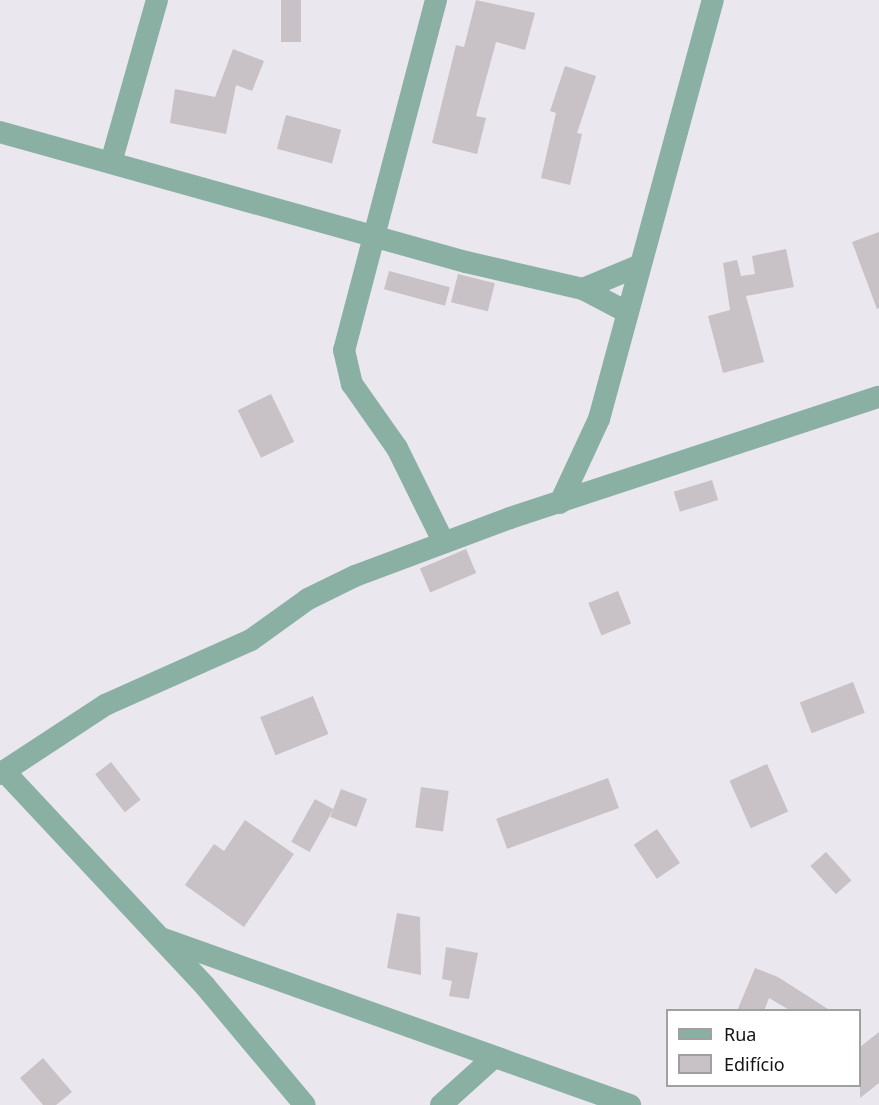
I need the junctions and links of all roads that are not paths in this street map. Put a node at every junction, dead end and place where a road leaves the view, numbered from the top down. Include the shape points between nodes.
1 (157, 0) edge
2 (436, 0) edge
3 (713, 0) edge
4 (0, 132) edge
5 (112, 159) junction
6 (376, 233) junction
7 (638, 266) junction
8 (583, 289) junction
9 (627, 312) junction
10 (879, 397) edge
11 (560, 503) junction
12 (443, 541) junction
13 (2, 773) edge
14 (161, 938) junction
15 (493, 1058) junction
16 (305, 1105) edge
17 (441, 1105) edge
18 (630, 1105) edge

1 - 5 street
2 - 6 street
3 - 7 street
4 - 5 street
5 - 6 street
6 - 8 street via 466,262
6 - 12 street via 345,362 352,384 398,448
7 - 8 street
7 - 9 street
8 - 9 street
9 - 11 street via 599,419
10 - 11 street
11 - 12 street
12 - 13 street via 355,576 308,599 251,640 105,705
13 - 14 street
14 - 15 street via 341,998
14 - 16 street
15 - 17 street
15 - 18 street

